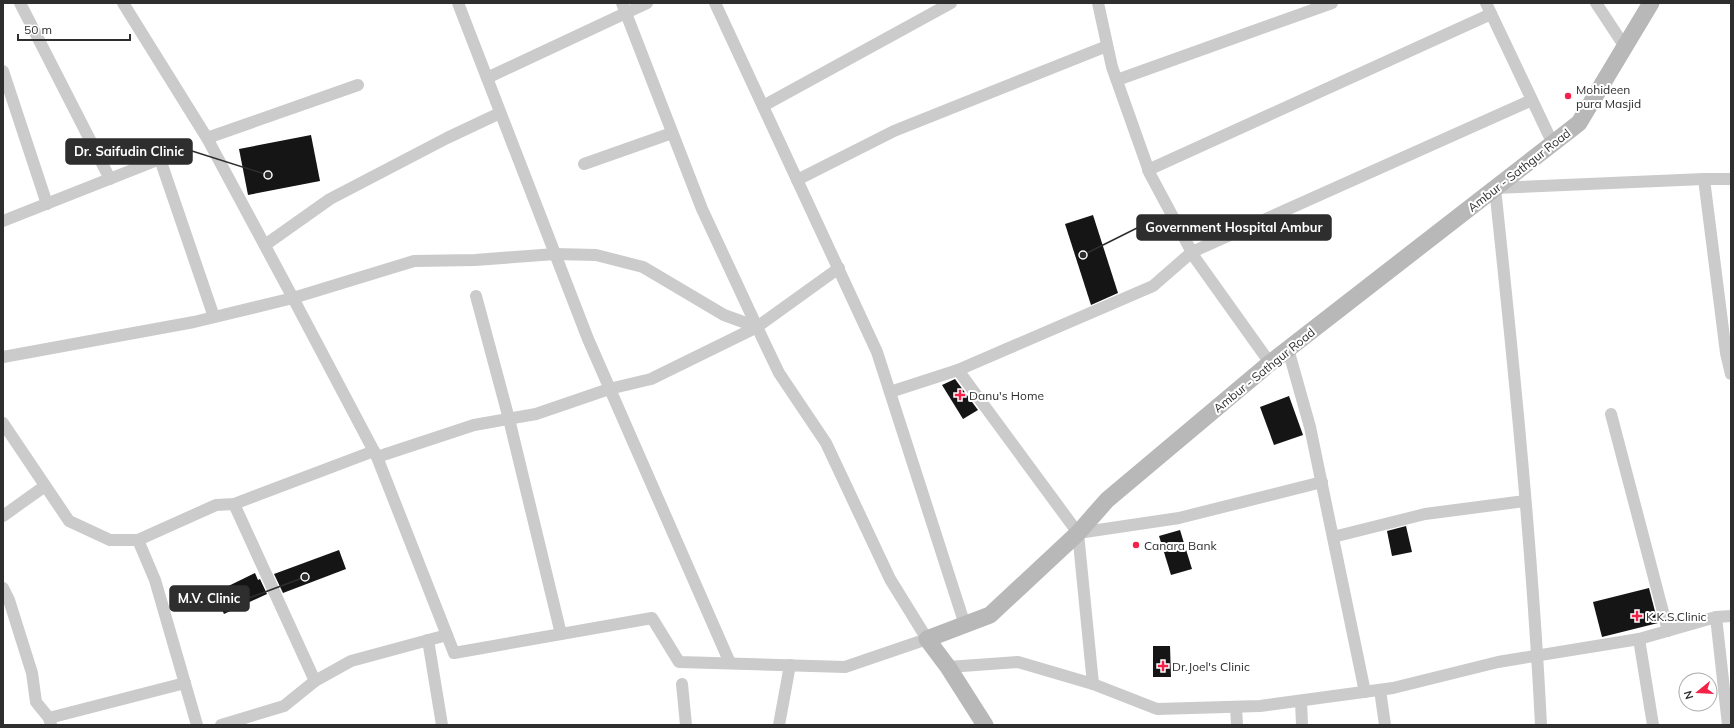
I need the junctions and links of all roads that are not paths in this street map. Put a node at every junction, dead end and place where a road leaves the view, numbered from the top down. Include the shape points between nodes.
1 (20, 3) edge
2 (123, 3) edge
3 (458, 3) edge
4 (647, 3) edge
5 (715, 3) edge
6 (951, 3) edge
7 (1098, 3) edge
8 (1332, 3) edge
9 (1596, 3) edge
10 (1651, 3) edge
11 (623, 7) edge
12 (1488, 9) edge
13 (1107, 46) junction
14 (1625, 47) junction
15 (3, 71) edge
16 (486, 78) junction
17 (1117, 80) junction
18 (358, 85) dead end
19 (1532, 100) junction
20 (763, 106) junction
21 (500, 113) junction
22 (672, 133) junction
23 (208, 138) junction
24 (1553, 144) junction
25 (584, 164) dead end
26 (1148, 170) junction
27 (110, 179) junction
28 (1704, 179) junction
29 (1731, 179) edge
30 (797, 180) junction
31 (1495, 188) junction
32 (47, 204) junction
33 (3, 221) edge
34 (265, 245) junction
35 (1192, 252) junction
36 (554, 254) junction
37 (839, 268) junction
38 (476, 296) dead end
39 (293, 298) junction
40 (214, 318) junction
41 (757, 327) junction
42 (1288, 349) junction
43 (3, 357) edge
44 (1270, 363) junction
45 (958, 370) junction
46 (1731, 374) edge
47 (610, 389) junction
48 (890, 392) junction
49 (1611, 414) dead end
50 (509, 419) junction
51 (3, 423) edge
52 (376, 454) junction
53 (1322, 482) junction
54 (46, 486) junction
55 (1525, 501) junction
56 (234, 504) junction
57 (3, 516) edge
58 (1078, 533) junction
59 (1333, 537) junction
60 (138, 540) junction
61 (3, 588) edge
62 (1731, 616) edge
63 (1716, 617) junction
64 (965, 625) junction
65 (1668, 631) junction
66 (561, 634) junction
67 (447, 635) junction
68 (927, 639) junction
69 (1639, 639) junction
70 (428, 640) junction
71 (1537, 656) junction
72 (730, 664) junction
73 (790, 666) junction
74 (948, 667) junction
75 (316, 681) junction
76 (185, 683) junction
77 (682, 684) dead end
78 (1093, 684) junction
79 (1380, 690) junction
80 (1365, 692) junction
81 (1301, 701) junction
82 (1236, 707) junction
83 (50, 722) edge
84 (197, 725) edge
85 (221, 725) edge
86 (442, 725) edge
87 (686, 725) edge
88 (779, 725) edge
89 (985, 725) edge
90 (1237, 725) edge
91 (1302, 725) edge
92 (1385, 725) edge
93 (1541, 725) edge
94 (1653, 725) edge
95 (1728, 725) edge

1 - 27 street
2 - 23 street
3 - 16 street
4 - 11 street
5 - 20 street
6 - 20 street
7 - 13 street
8 - 17 street
9 - 14 street
10 - 14 main road, Ambur - Sathgur Road
11 - 16 street
11 - 22 street
12 - 19 street
12 - 26 street
13 - 17 street
13 - 30 street via 894,131
14 - 24 main road, Ambur - Sathgur Road via 1579,123
15 - 32 street
16 - 21 street
17 - 26 street
18 - 23 street
19 - 24 street
19 - 35 street
20 - 30 street
21 - 34 street via 446,138 330,199
21 - 36 street
22 - 25 street
22 - 41 street via 702,209
23 - 34 street
24 - 31 main road, Ambur - Sathgur Road
26 - 35 street
27 - 32 street
27 - 40 street via 160,159
28 - 29 street
28 - 31 street
28 - 46 street via 1726,353
30 - 37 street
31 - 42 main road, Ambur - Sathgur Road
31 - 55 street via 1516,377
32 - 33 street
34 - 39 street
35 - 44 street
35 - 45 street via 1153,286
36 - 39 street via 475,260 414,261
36 - 41 street via 596,255 643,267 724,315
36 - 47 street
37 - 41 street
37 - 48 street via 877,352
38 - 50 street
39 - 40 street
39 - 52 street
40 - 43 street
41 - 47 street via 651,379
41 - 68 street via 779,373 826,443 890,579
42 - 44 main road, Ambur - Sathgur Road
42 - 53 street
44 - 58 main road, Ambur - Sathgur Road via 1107,500
45 - 48 street
45 - 58 street
47 - 50 street via 536,414
47 - 72 street
48 - 64 street
49 - 65 street
50 - 52 street via 474,425
50 - 66 street
51 - 54 street
52 - 56 street
52 - 67 street
53 - 58 street via 1179,518
53 - 59 street
54 - 57 street
54 - 60 street via 69,521 110,540
55 - 59 street via 1424,514
55 - 71 street
56 - 60 street via 216,505
56 - 75 street
58 - 64 main road, Ambur - Sathgur Road via 990,615
58 - 78 street
59 - 80 street
60 - 76 street via 155,580
61 - 83 street via 32,673 36,702
62 - 63 street
63 - 65 street
63 - 95 street
64 - 68 main road, Ambur - Sathgur Road
65 - 69 street
66 - 67 street via 454,653
66 - 72 street via 652,618 679,662
67 - 70 street
68 - 73 street via 845,667
68 - 74 main road
69 - 71 street
69 - 94 street
70 - 75 street via 351,661
70 - 86 street
71 - 79 street via 1498,662
71 - 93 street
72 - 73 street
73 - 88 street
74 - 78 street via 1018,662
74 - 89 main road
75 - 85 street via 284,706
76 - 83 street
76 - 84 street
77 - 87 street
78 - 82 street via 1157,709
79 - 80 street
79 - 92 street
80 - 81 street
81 - 82 street
81 - 91 street
82 - 90 street

